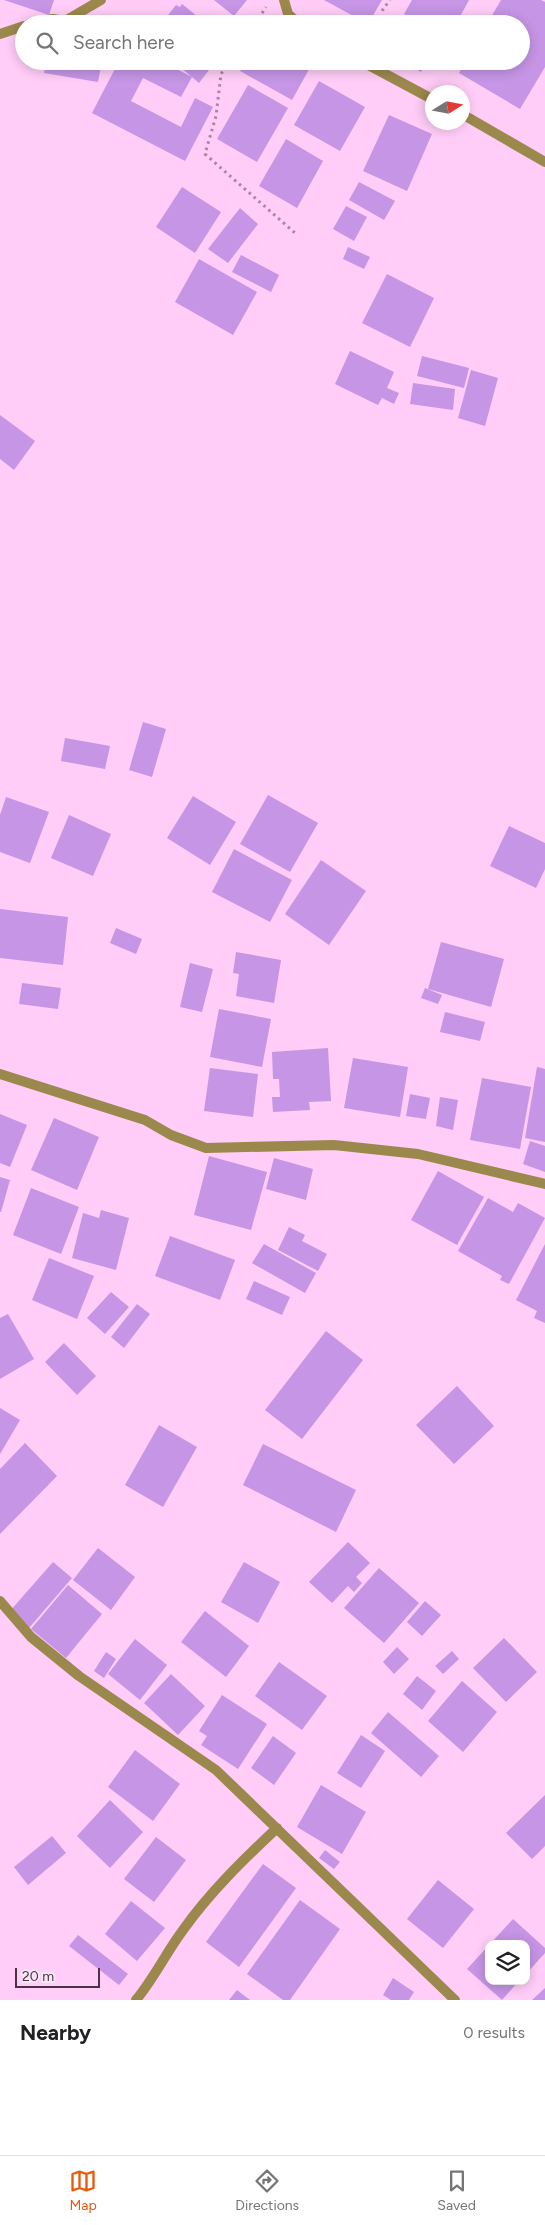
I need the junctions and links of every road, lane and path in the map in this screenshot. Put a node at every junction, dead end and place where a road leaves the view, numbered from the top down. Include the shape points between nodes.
1 (101, 0) edge
2 (271, 0) edge
3 (284, 0) edge
4 (390, 0) edge
5 (75, 15) edge
6 (261, 15) edge
7 (289, 15) edge
8 (382, 15) edge
9 (15, 30) edge
10 (0, 34) edge
11 (224, 70) edge
12 (378, 70) edge
13 (425, 95) edge
14 (470, 119) edge
15 (545, 162) edge
16 (295, 233) dead end
17 (0, 1074) edge
18 (545, 1184) edge
19 (0, 1601) edge
20 (276, 1828) junction
21 (136, 2000) edge
22 (455, 2000) edge

1 - 5 street
2 - 6 path
3 - 7 street
4 - 8 path
9 - 10 street
11 - 16 path via 205,154
12 - 13 street
14 - 15 street
17 - 18 street via 145,1120 171,1135 206,1148 334,1144 418,1154
19 - 20 street via 31,1637 79,1676 216,1770
20 - 21 street via 232,1871 182,1930
20 - 22 street

